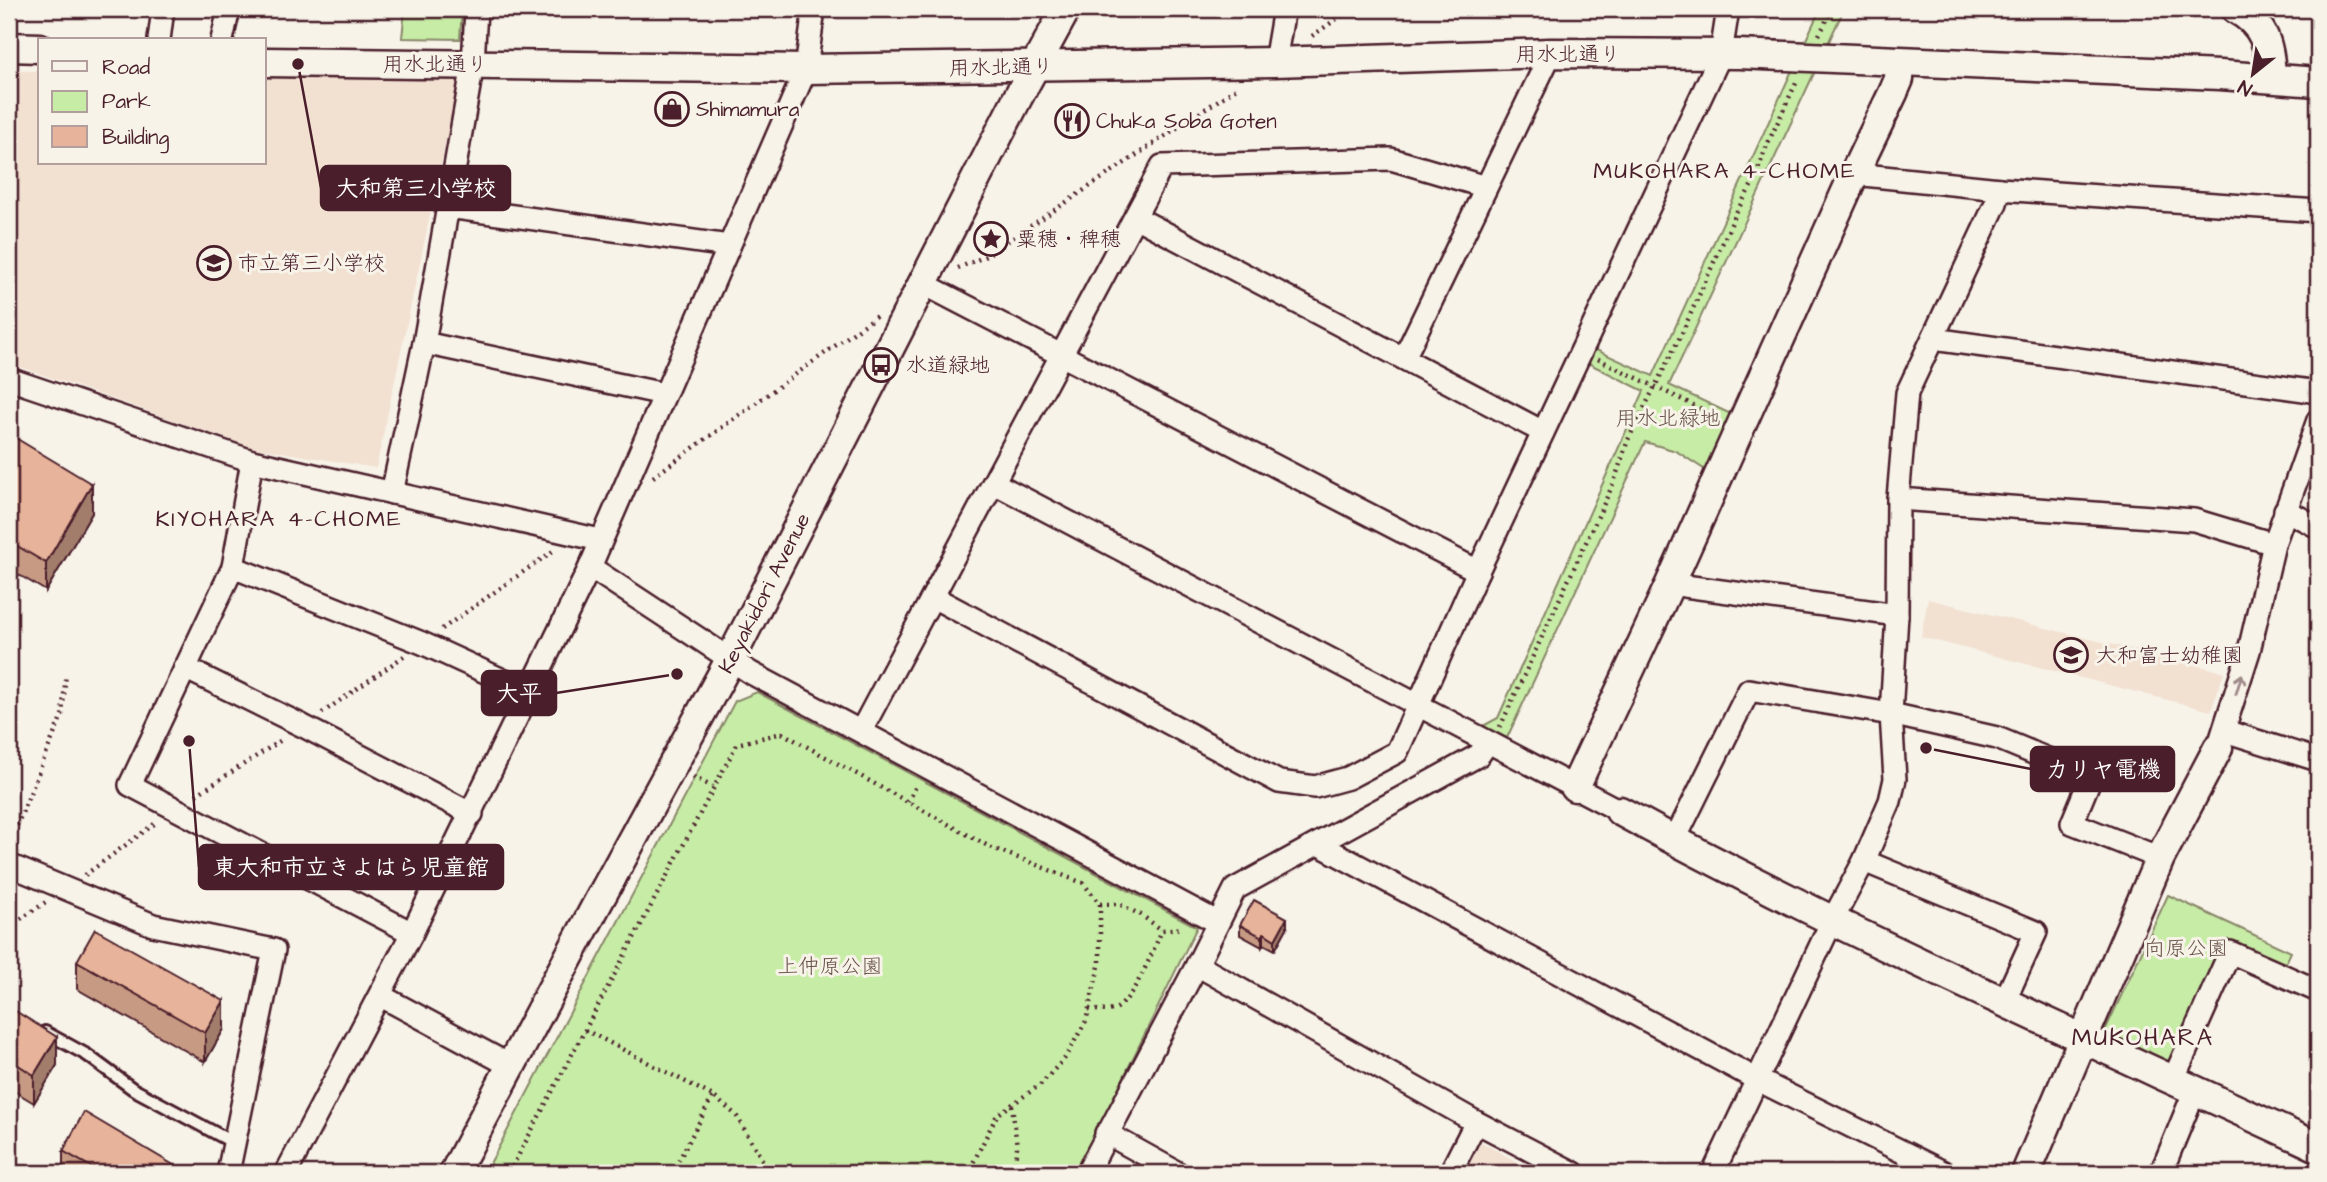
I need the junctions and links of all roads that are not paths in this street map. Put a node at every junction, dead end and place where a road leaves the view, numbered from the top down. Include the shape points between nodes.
1 (163, 9) edge
2 (229, 9) edge
3 (476, 9) edge
4 (814, 9) edge
5 (1066, 9) edge
6 (1284, 9) edge
7 (1728, 9) edge
8 (2236, 9) edge
9 (159, 38) edge
10 (222, 38) edge
11 (9, 47) edge
12 (38, 48) edge
13 (1551, 53) junction
14 (1730, 54) junction
15 (266, 62) edge
16 (1275, 62) junction
17 (1900, 63) junction
18 (473, 64) junction
19 (1035, 67) junction
20 (806, 69) junction
21 (2271, 78) junction
22 (2318, 82) edge
23 (1854, 174) junction
24 (1486, 187) junction
25 (2000, 189) junction
26 (448, 207) junction
27 (2318, 211) edge
28 (1135, 217) junction
29 (729, 246) junction
30 (922, 284) junction
31 (1933, 340) junction
32 (424, 343) junction
33 (1061, 356) junction
34 (1404, 358) junction
35 (9, 379) edge
36 (2318, 392) edge
37 (664, 394) junction
38 (2318, 420) edge
39 (1543, 432) junction
40 (252, 461) junction
41 (994, 483) junction
42 (392, 493) junction
43 (1898, 499) junction
44 (2285, 510) junction
45 (2318, 527) edge
46 (600, 540) junction
47 (2274, 544) junction
48 (233, 567) junction
49 (590, 567) junction
50 (1478, 571) junction
51 (1670, 584) junction
52 (933, 597) junction
53 (1896, 615) junction
54 (730, 660) junction
55 (186, 668) junction
56 (529, 692) junction
57 (1417, 704) junction
58 (1891, 714) junction
59 (861, 731) junction
60 (2221, 740) junction
61 (1488, 742) junction
62 (2318, 760) edge
63 (1575, 787) junction
64 (1620, 811) joint
65 (472, 814) junction
66 (1674, 841) junction
67 (1318, 844) junction
68 (2160, 858) junction
69 (1864, 861) junction
70 (9, 865) edge
71 (1832, 921) junction
72 (1217, 922) junction
73 (412, 933) junction
74 (1197, 965) junction
75 (2318, 991) edge
76 (381, 996) junction
77 (2004, 1002) junction
78 (31, 1024) edge
79 (2082, 1040) junction
80 (511, 1066) junction
81 (1756, 1079) junction
82 (2184, 1085) junction
83 (1476, 1122) junction
84 (1106, 1133) junction
85 (234, 1143) junction
86 (2318, 1147) edge
87 (228, 1173) edge
88 (286, 1173) edge
89 (454, 1173) edge
90 (1087, 1173) edge
91 (1178, 1173) edge
92 (1450, 1173) edge
93 (1574, 1173) edge
94 (1713, 1173) edge
95 (1945, 1173) edge
96 (2026, 1173) edge
97 (2161, 1173) edge

1 - 9 street
2 - 10 street
3 - 18 street
4 - 20 street
5 - 19 street, Keyakidori Avenue
6 - 16 street
7 - 14 street
8 - 21 street via 2259,27 2270,51
11 - 12 street
13 - 14 street, 用水北通り
13 - 16 street, 用水北通り
13 - 24 street
14 - 17 street, 用水北通り
14 - 39 street
15 - 18 street, 用水北通り
16 - 19 street, 用水北通り
17 - 21 street, 用水北通り
17 - 23 street via 1899,79
18 - 20 street, 用水北通り
18 - 26 street
19 - 20 street, 用水北通り
19 - 30 street, Keyakidori Avenue
20 - 29 street
21 - 22 street, 用水北通り
23 - 25 street
23 - 51 street
24 - 28 street via 1391,159 1162,166
24 - 34 street
25 - 27 street
25 - 31 street
26 - 29 street
26 - 32 street
28 - 33 street
28 - 34 street
29 - 37 street
30 - 33 street
30 - 54 street, Keyakidori Avenue
31 - 36 street
31 - 43 street via 1907,393
32 - 37 street
32 - 42 street
33 - 41 street
33 - 50 street
34 - 39 street
35 - 40 street
37 - 46 street
38 - 44 street
39 - 50 street
40 - 42 street
40 - 48 street
41 - 52 street
41 - 57 street
42 - 46 street
43 - 47 street via 2194,520
43 - 53 street
44 - 45 street
44 - 47 street
46 - 49 street
60 -> 47 street via 2249,651
48 - 55 street
48 - 56 street via 422,643
49 - 54 street
49 - 56 street
50 - 57 street
51 - 53 street
51 - 63 street
52 - 57 street via 1279,782 1315,787 1348,778 1397,752
52 - 59 street
53 - 58 street
54 - 59 street
54 - 80 street, Keyakidori Avenue
55 - 65 street
55 - 73 street via 130,785
56 - 65 street
57 - 61 street
58 - 66 street via 1749,691
58 - 68 street via 1997,738 2091,777 2072,823
58 - 69 street via 1895,779
59 - 72 street
60 - 62 street
60 - 68 street
61 - 63 street
61 - 67 street via 1479,755
63 - 64 street
64 - 66 street
65 - 73 street
66 - 71 street
67 - 72 street via 1235,889
67 - 81 street
68 - 79 street
69 - 71 street
69 - 77 street via 2036,932
70 - 85 street via 153,925 274,950
71 - 77 street
71 - 81 street
72 - 74 street
73 - 76 street
74 - 83 street
74 - 84 street
75 - 82 street via 2230,951
76 - 80 street
76 - 88 street
77 - 79 street
78 - 85 lane via 87,1055 133,1089
79 - 82 street
79 - 96 street
80 - 89 street, Keyakidori Avenue
81 - 94 street
81 - 95 street
82 - 86 street
82 - 97 street
83 - 92 street
83 - 93 street
84 - 90 street
84 - 91 street
85 - 87 street

